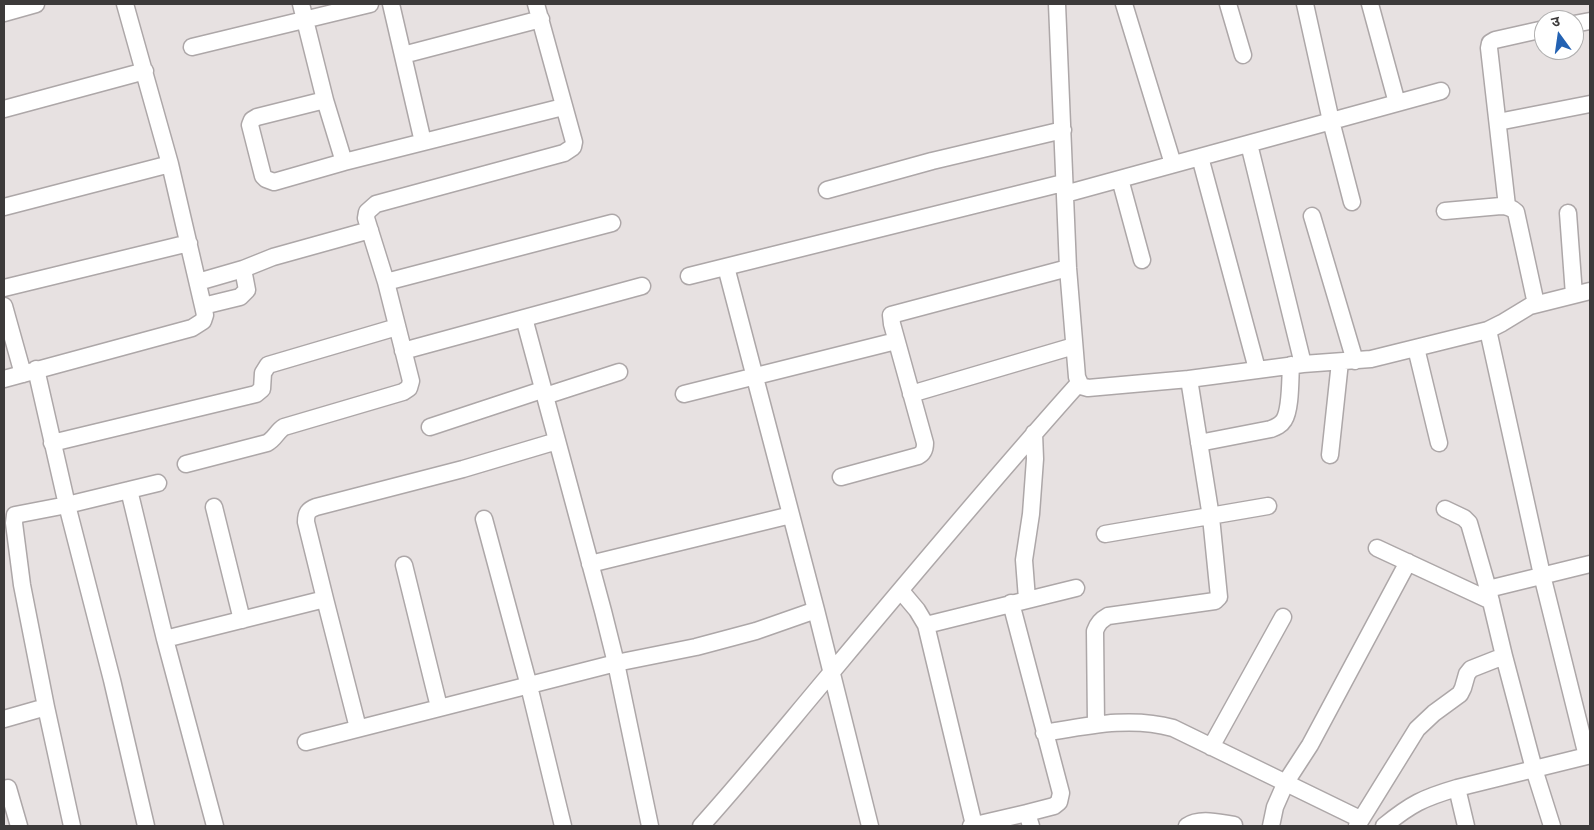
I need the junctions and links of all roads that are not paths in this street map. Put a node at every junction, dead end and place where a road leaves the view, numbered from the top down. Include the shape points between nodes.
1 (36, 4) edge
2 (125, 4) edge
3 (301, 4) edge
4 (370, 4) edge
5 (391, 4) edge
6 (1057, 4) edge
7 (1124, 4) edge
8 (1228, 4) edge
9 (1304, 4) edge
10 (1370, 4) edge
11 (539, 12) edge
12 (4, 13) edge
13 (306, 20) junction
14 (1534, 31) edge
15 (192, 47) dead end
16 (403, 55) junction
17 (1243, 55) dead end
18 (145, 71) junction
19 (1441, 91) dead end
20 (325, 100) junction
21 (1397, 103) junction
22 (1590, 104) edge
23 (563, 107) junction
24 (4, 109) edge
25 (1331, 121) junction
26 (1498, 122) junction
27 (1063, 130) junction
28 (423, 142) junction
29 (1249, 144) junction
30 (1200, 157) junction
31 (344, 162) junction
32 (170, 164) junction
33 (1173, 164) junction
34 (1120, 179) junction
35 (1064, 188) junction
36 (827, 190) dead end
37 (1352, 202) dead end
38 (1507, 206) junction
39 (4, 207) edge
40 (1445, 211) dead end
41 (1568, 213) dead end
42 (1312, 216) dead end
43 (612, 223) dead end
44 (370, 230) junction
45 (189, 243) junction
46 (1142, 260) dead end
47 (726, 267) junction
48 (1068, 268) junction
49 (243, 269) junction
50 (690, 276) dead end
51 (198, 282) junction
52 (386, 282) junction
53 (642, 286) dead end
54 (4, 288) edge
55 (1590, 291) edge
56 (1574, 295) junction
57 (1536, 304) junction
58 (4, 306) edge
59 (203, 306) junction
60 (524, 318) junction
61 (397, 327) junction
62 (1488, 330) junction
63 (896, 341) junction
64 (1074, 346) junction
65 (1416, 348) junction
66 (403, 351) junction
67 (1347, 361) junction
68 (1297, 364) junction
69 (1257, 369) junction
70 (30, 372) junction
71 (619, 372) dead end
72 (754, 377) junction
73 (4, 379) edge
74 (1189, 379) junction
75 (1079, 383) junction
76 (544, 393) junction
77 (684, 394) dead end
78 (911, 394) junction
79 (430, 427) dead end
80 (1034, 434) junction
81 (557, 441) junction
82 (52, 443) junction
83 (1199, 443) junction
84 (1439, 443) dead end
85 (1330, 454) dead end
86 (186, 464) dead end
87 (841, 477) dead end
88 (158, 483) dead end
89 (129, 490) junction
90 (67, 505) junction
91 (214, 506) dead end
92 (1268, 506) dead end
93 (1445, 510) dead end
94 (791, 516) junction
95 (1210, 517) junction
96 (484, 519) dead end
97 (1105, 534) dead end
98 (1376, 548) dead end
99 (1408, 562) junction
100 (590, 564) junction
101 (1590, 564) edge
102 (404, 565) dead end
103 (1542, 575) junction
104 (1076, 588) dead end
105 (901, 592) junction
106 (1490, 595) junction
107 (325, 599) junction
108 (1019, 601) junction
109 (816, 610) junction
110 (1282, 617) dead end
111 (242, 620) junction
112 (926, 625) junction
113 (165, 639) junction
114 (1504, 656) junction
115 (616, 663) junction
116 (831, 673) junction
117 (529, 686) junction
118 (46, 707) junction
119 (439, 707) junction
120 (4, 719) edge
121 (1096, 724) junction
122 (358, 728) junction
123 (1044, 733) junction
124 (306, 742) dead end
125 (1212, 747) junction
126 (1589, 760) edge
127 (1534, 769) junction
128 (1286, 782) junction
129 (8, 788) dead end
130 (1457, 788) junction
131 (1029, 820) edge
132 (1359, 822) edge
133 (1234, 825) dead end
134 (19, 826) edge
135 (72, 826) edge
136 (146, 826) edge
137 (215, 826) edge
138 (563, 826) edge
139 (650, 826) edge
140 (702, 826) edge
141 (870, 826) edge
142 (972, 826) edge
143 (1187, 826) edge
144 (1271, 826) edge
145 (1384, 826) edge
146 (1466, 826) edge
147 (1552, 826) edge

1 - 12 street
2 - 18 street
3 - 13 street
4 - 13 street
5 - 16 street
6 - 27 street
7 - 33 street
8 - 17 street
9 - 25 street
10 - 21 street
11 - 16 street
11 - 23 street
13 - 15 street
13 - 20 street
14 - 26 street via 1490,43
16 - 28 street
18 - 24 street
18 - 32 street
19 - 21 street
20 - 31 street
20 - 31 street via 252,120 250,125 263,176 274,182
21 - 25 street
22 - 26 street
23 - 28 street
23 - 44 street via 574,142 570,150 376,204 367,212
25 - 29 street
25 - 37 street
26 - 38 street
27 - 35 street
27 - 36 street
28 - 31 street
29 - 30 street
29 - 68 street
30 - 33 street
30 - 69 street
32 - 39 street
32 - 45 street
33 - 34 street
34 - 35 street
34 - 46 street
35 - 47 street
35 - 48 street
38 - 40 street
38 - 57 street via 1516,212
41 - 56 street
42 - 67 street
43 - 52 street
44 - 49 street via 273,257
44 - 52 street
45 - 51 street
45 - 54 street
47 - 50 street
47 - 72 street
48 - 63 street via 895,313 890,318
48 - 64 street
49 - 51 street
49 - 59 street via 247,290 240,297
51 - 59 street
52 - 61 street
53 - 60 street
55 - 56 street
56 - 57 street
57 - 62 street
58 - 70 street
59 - 70 street via 203,321 192,328
60 - 66 street
60 - 76 street
61 - 66 street
61 - 82 street via 268,365 263,373 262,389 256,394
62 - 65 street
62 - 103 street
63 - 72 street
63 - 78 street
64 - 75 street
64 - 78 street
65 - 67 street
65 - 84 street
66 - 86 street via 411,382 403,392 284,427 267,443
67 - 68 street
67 - 85 street
68 - 69 street
68 - 83 street via 1280,425
69 - 74 street
70 - 73 street
70 - 82 street
71 - 76 street
72 - 77 street
72 - 94 street
74 - 75 street via 1088,388
74 - 83 street
75 - 80 street
76 - 79 street
76 - 81 street
78 - 87 street via 925,443 922,453
80 - 105 street
80 - 108 street via 1031,514
81 - 100 street
81 - 107 street via 308,511 306,522
82 - 90 street
83 - 95 street
88 - 89 street
89 - 90 street
89 - 113 street
90 - 118 street via 17,513 14,518 22,585
90 - 136 street
91 - 111 street
92 - 95 street
93 - 106 street via 1469,523
94 - 100 street
94 - 109 street
95 - 97 street
95 - 121 street via 1219,593 1217,600 1108,616 1098,624 1095,631
96 - 117 street
98 - 99 street
99 - 106 street
99 - 128 street via 1310,745
100 - 115 street
101 - 103 street
102 - 119 street
103 - 106 street
103 - 126 street
104 - 108 street
105 - 112 street
105 - 116 street
106 - 114 street
107 - 111 street
107 - 122 street
108 - 112 street
108 - 123 street
109 - 115 street via 704,645
109 - 116 street
110 - 125 street
111 - 113 street
112 - 142 street
113 - 137 street
114 - 127 street
114 - 132 street via 1470,669 1460,694 1417,729
115 - 117 street
115 - 139 street
116 - 140 street
116 - 141 street
117 - 119 street
117 - 138 street
118 - 120 street
118 - 135 street
119 - 122 street
121 - 123 street
121 - 125 street via 1156,724 1173,728
122 - 124 street
123 - 131 street via 1061,798 1054,806
125 - 128 street
126 - 127 street
127 - 130 street
127 - 147 street
128 - 132 street
128 - 144 street
129 - 134 street
130 - 145 street via 1420,800
130 - 146 street
131 - 142 street
133 - 143 street via 1201,821

